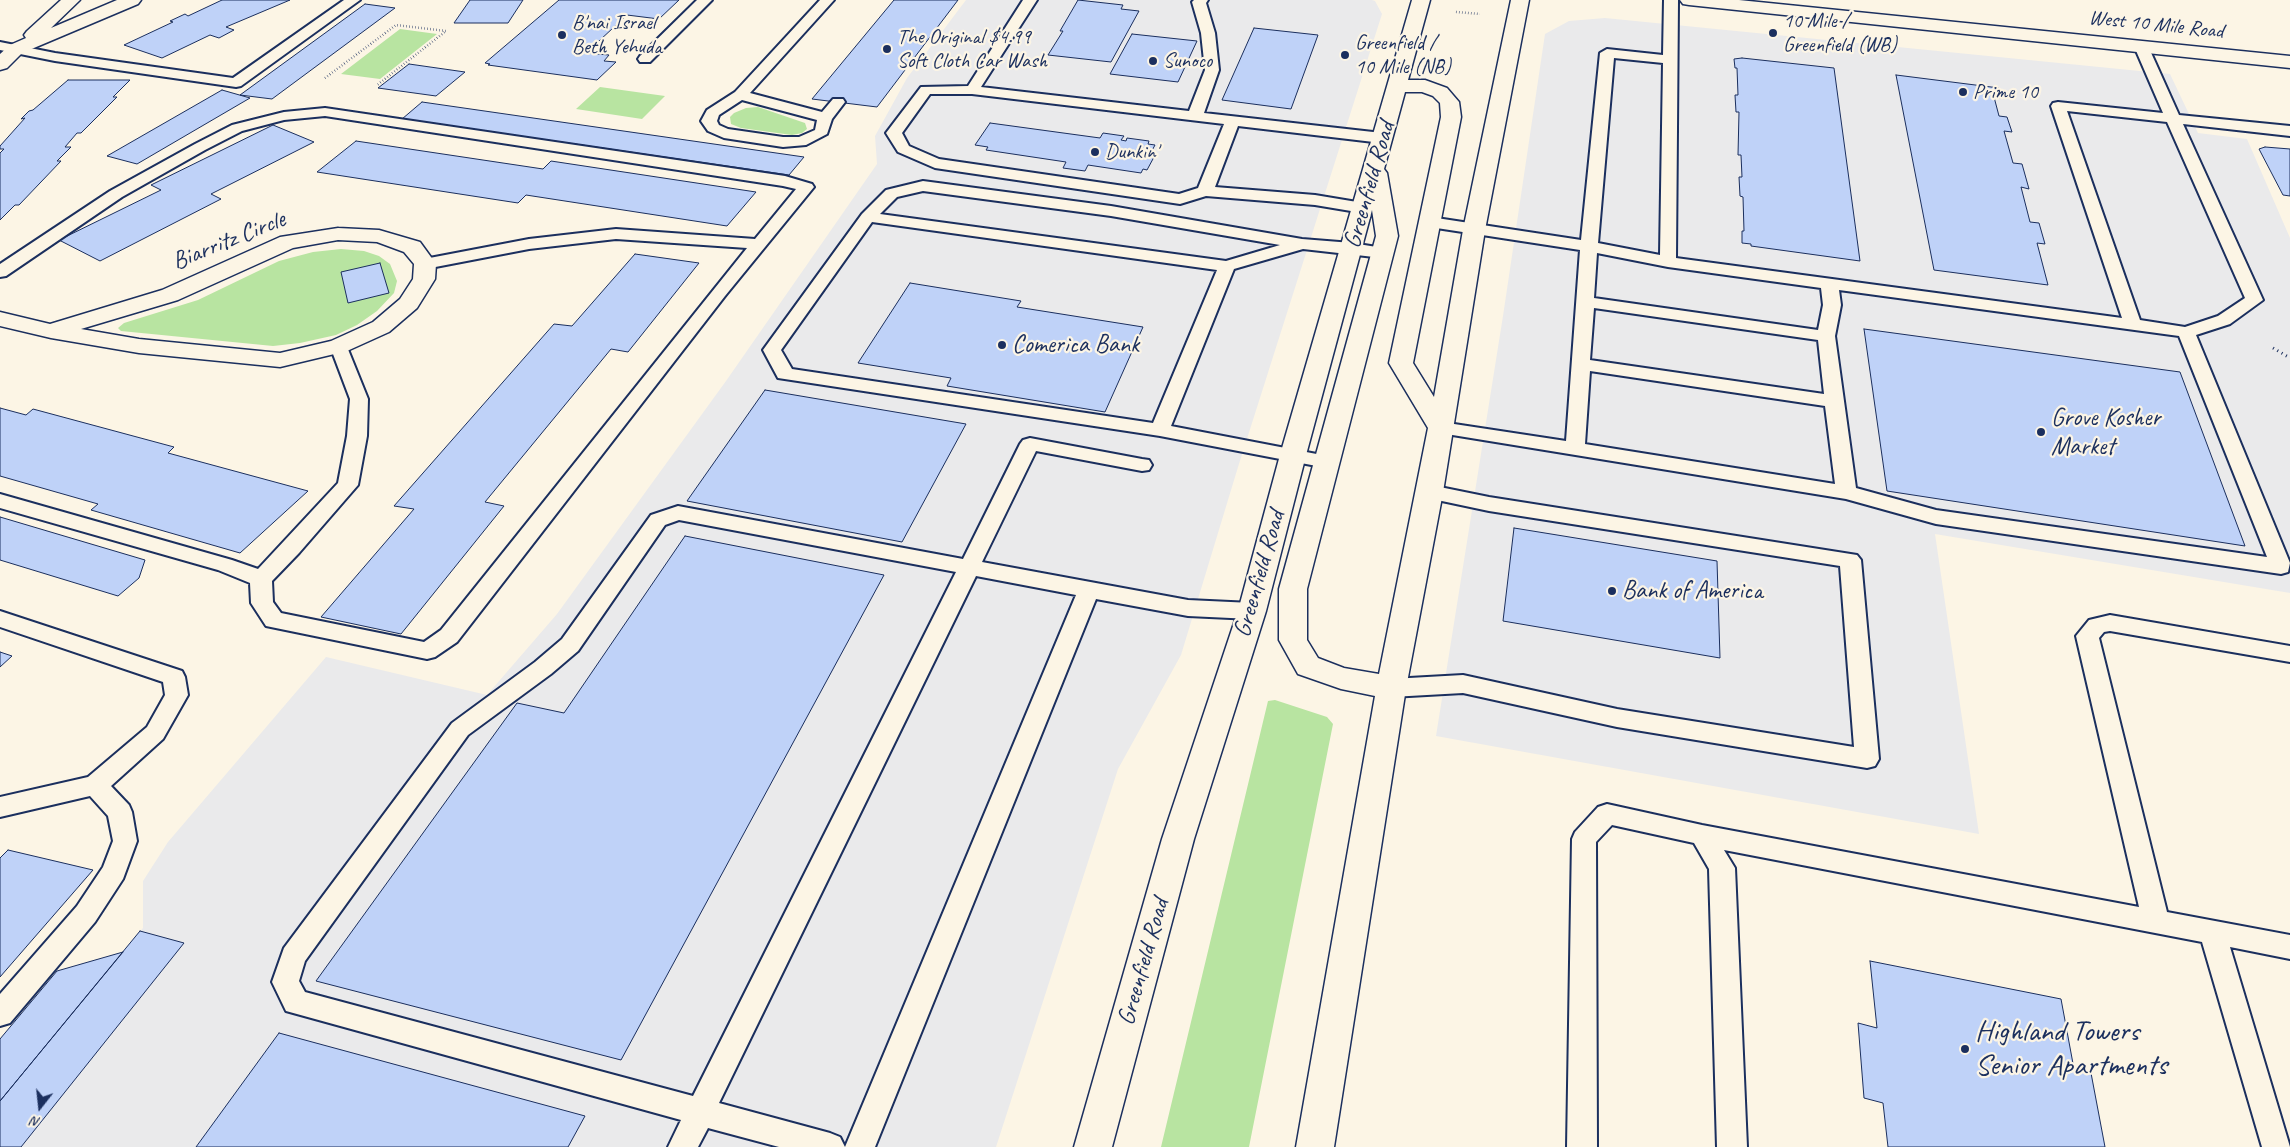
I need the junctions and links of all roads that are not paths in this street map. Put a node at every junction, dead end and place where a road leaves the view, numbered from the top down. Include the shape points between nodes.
1 (71, 0) edge
2 (132, 0) edge
3 (353, 0) edge
4 (705, 0) edge
5 (827, 0) edge
6 (1030, 0) edge
7 (1201, 0) edge
8 (1421, 0) edge
9 (1520, 0) edge
10 (1671, 0) edge
11 (1695, 0) edge
12 (2141, 46) junction
13 (5, 50) edge
14 (645, 59) dead end
15 (1671, 60) junction
16 (2290, 62) edge
17 (0, 64) edge
18 (1397, 86) junction
19 (972, 90) junction
20 (740, 95) junction
21 (838, 102) dead end
22 (1195, 116) junction
23 (825, 118) junction
24 (2174, 118) junction
25 (1233, 120) junction
26 (2290, 131) edge
27 (1382, 138) junction
28 (1376, 164) junction
29 (1204, 191) junction
30 (1364, 208) junction
31 (868, 217) junction
32 (1430, 222) junction
33 (1474, 230) junction
34 (759, 244) junction
35 (1302, 244) junction
36 (1589, 246) junction
37 (1352, 248) junction
38 (1382, 253) junction
39 (1668, 262) junction
40 (425, 264) junction
41 (1227, 266) junction
42 (0, 272) edge
43 (1829, 284) junction
44 (1585, 302) junction
45 (0, 320) edge
46 (2133, 325) junction
47 (51, 331) junction
48 (2186, 332) junction
49 (1826, 336) junction
50 (339, 346) junction
51 (1581, 364) junction
52 (1834, 401) junction
53 (1441, 428) junction
54 (1160, 430) junction
55 (1575, 450) junction
56 (1293, 455) junction
57 (1327, 462) junction
58 (1142, 465) dead end
59 (1430, 492) junction
60 (1846, 492) junction
61 (0, 501) edge
62 (969, 566) junction
63 (261, 579) junction
64 (1089, 589) junction
65 (1252, 611) junction
66 (0, 619) edge
67 (2290, 654) edge
68 (1392, 688) junction
69 (95, 786) junction
70 (0, 807) edge
71 (1702, 835) junction
72 (2156, 922) junction
73 (2212, 932) junction
74 (2290, 947) edge
75 (0, 1014) edge
76 (701, 1112) junction
77 (683, 1147) edge
78 (830, 1147) edge
79 (860, 1147) edge
80 (1093, 1147) edge
81 (1315, 1147) edge
82 (1582, 1147) edge
83 (1732, 1147) edge
84 (2277, 1147) edge

1 - 13 main road
2 - 13 main road
3 - 13 lane via 236,83
4 - 14 lane
5 - 20 lane
6 - 19 lane
7 - 22 lane via 1212,70
8 - 18 main road, Greenfield Road
9 - 33 main road
10 - 15 lane
11 - 12 main road, West 10 Mile Road
12 - 16 main road, West 10 Mile Road
12 - 24 lane
13 - 17 main road
15 - 36 lane via 1607,53
15 - 39 lane
18 - 27 main road, Greenfield Road
18 - 32 main road via 1425,86 1440,92 1449,102 1451,117
19 - 22 lane
19 - 29 lane via 926,90 894,133 903,149 935,163 1180,199
20 - 23 lane
20 - 23 lane via 712,113 709,121 713,128 724,133 792,142 816,137 822,131
21 - 23 lane
22 - 25 lane
24 - 26 lane
24 - 46 lane via 2058,106
24 - 48 lane via 2254,300 2224,320
25 - 27 lane
25 - 29 lane
27 - 28 main road, Greenfield Road
28 - 30 main road, Greenfield Road
28 - 38 main road via 1387,236
29 - 30 lane via 1315,200
30 - 37 main road, Greenfield Road
31 - 35 lane via 892,193 923,186 1111,211
31 - 41 lane
31 - 54 lane via 772,350 785,374
32 - 33 lane
32 - 53 main road via 1401,363
33 - 36 lane
33 - 53 main road
34 - 40 lane via 616,234 529,244
34 - 42 lane via 806,187 325,112 284,116 237,128 116,194
34 - 63 lane via 442,641 427,651 274,620 262,603
35 - 37 lane
35 - 41 lane
36 - 39 lane
36 - 44 lane
37 - 38 lane
37 - 56 main road, Greenfield Road
38 - 57 main road
39 - 43 lane
40 - 47 main road, Biarritz Circle via 412,247 379,236 338,234 288,242 170,295
40 - 50 main road, Biarritz Circle via 424,279 409,303 381,327
41 - 54 lane
43 - 46 lane
43 - 49 lane via 1832,305
44 - 49 lane
44 - 51 lane
45 - 47 main road, Biarritz Circle
46 - 48 lane
47 - 50 main road, Biarritz Circle via 138,346 280,360
48 - 60 lane via 2281,567 1936,516
49 - 52 lane
50 - 63 lane via 358,399 357,436 348,485
51 - 52 lane
51 - 55 lane
52 - 60 lane
53 - 55 lane
53 - 59 main road
54 - 56 lane
55 - 60 lane
56 - 57 lane
56 - 65 main road, Greenfield Road
57 - 68 main road via 1293,589 1293,640 1308,666 1341,678
58 - 62 lane via 1030,444
59 - 68 main road
59 - 68 lane via 1850,560 1867,759 1617,718 1464,684
61 - 63 lane via 225,565
62 - 64 lane
62 - 76 lane
62 - 76 lane via 678,513 658,520 570,645 460,729 293,956 285,982 296,1002
64 - 65 lane via 1188,608
64 - 79 lane
65 - 80 main road, Greenfield Road via 1178,839
66 - 69 lane via 174,677 177,695 155,733
67 - 72 lane via 2110,623 2097,626 2087,636
68 - 81 main road
69 - 70 lane
69 - 75 lane via 120,812 126,841 114,871 86,914
71 - 72 lane
71 - 82 lane via 1607,814 1584,838
71 - 83 lane via 1722,868
72 - 73 lane
73 - 74 lane
73 - 84 lane
76 - 77 lane
76 - 78 lane

